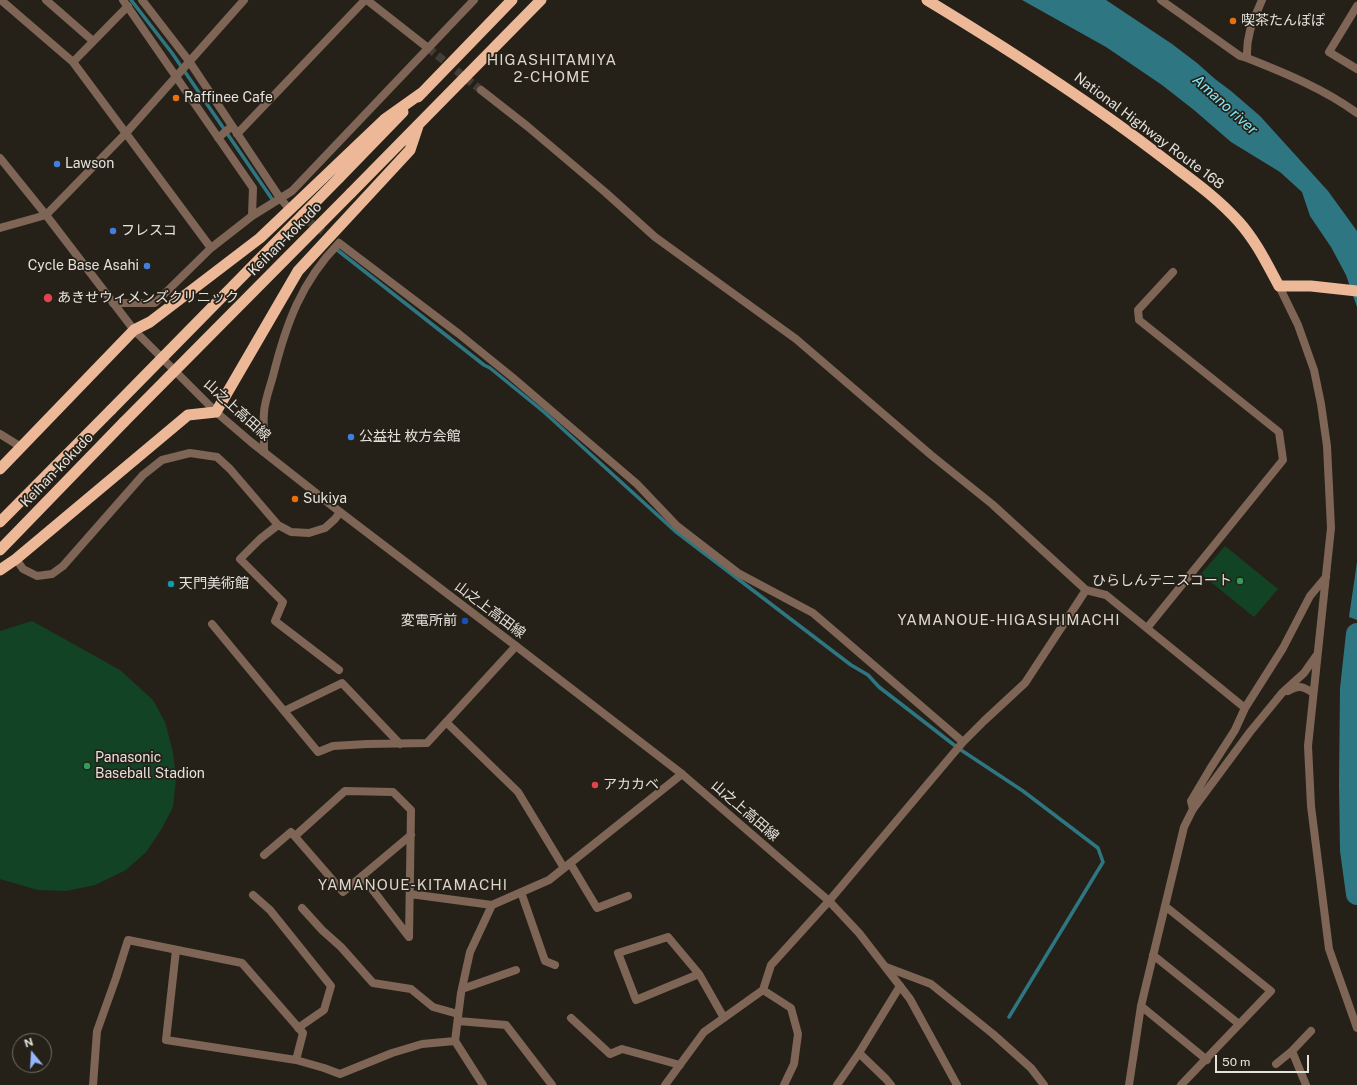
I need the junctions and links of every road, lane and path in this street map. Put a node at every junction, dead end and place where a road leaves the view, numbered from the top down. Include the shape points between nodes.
1 (1, 0) edge
2 (46, 0) edge
3 (142, 0) edge
4 (244, 0) edge
5 (366, 0) edge
6 (474, 0) edge
7 (512, 0) edge
8 (541, 0) edge
9 (927, 0) edge
10 (1161, 0) edge
11 (1262, 0) edge
12 (126, 3) edge
13 (1357, 6) edge
14 (93, 41) junction
15 (428, 48) junction
16 (1247, 58) junction
17 (189, 61) junction
18 (73, 62) junction
19 (1357, 69) edge
20 (177, 76) junction
21 (481, 90) tunnel mouth
22 (423, 92) junction
23 (1357, 113) edge
24 (232, 126) junction
25 (418, 126) junction
26 (126, 133) junction
27 (237, 134) junction
28 (218, 137) junction
29 (0, 158) edge
30 (280, 198) junction
31 (286, 205) tunnel mouth
32 (46, 215) junction
33 (252, 216) junction
34 (0, 228) edge
35 (211, 248) junction
36 (1173, 272) dead end
37 (1279, 286) junction
38 (1357, 290) edge
39 (113, 303) junction
40 (134, 330) junction
41 (216, 412) junction
42 (0, 434) edge
43 (21, 447) junction
44 (264, 452) junction
45 (0, 469) edge
46 (340, 512) junction
47 (0, 522) edge
48 (278, 525) junction
49 (0, 550) edge
50 (16, 559) junction
51 (0, 570) edge
52 (1326, 578) junction
53 (1086, 590) junction
54 (212, 624) dead end
55 (1147, 628) junction
56 (516, 646) junction
57 (1316, 656) junction
58 (338, 670) dead end
59 (1313, 693) junction
60 (1282, 694) junction
61 (1245, 708) junction
62 (284, 711) junction
63 (446, 722) junction
64 (964, 742) junction
65 (400, 744) junction
66 (682, 774) junction
67 (1193, 809) junction
68 (411, 835) junction
69 (295, 836) junction
70 (264, 854) dead end
71 (570, 863) junction
72 (564, 868) junction
73 (362, 876) junction
74 (521, 892) junction
75 (253, 894) dead end
76 (410, 894) junction
77 (628, 896) dead end
78 (829, 901) junction
79 (492, 905) junction
80 (1165, 906) junction
81 (302, 908) dead end
82 (176, 950) junction
83 (1153, 955) junction
84 (555, 965) dead end
85 (886, 967) junction
86 (516, 970) dead end
87 (699, 974) junction
88 (900, 986) junction
89 (462, 989) junction
90 (763, 990) junction
91 (1141, 1006) junction
92 (458, 1017) junction
93 (571, 1018) dead end
94 (724, 1018) junction
95 (1240, 1024) junction
96 (298, 1028) junction
97 (1357, 1028) edge
98 (1311, 1031) dead end
99 (455, 1042) junction
100 (1292, 1051) junction
101 (859, 1053) junction
102 (296, 1060) junction
103 (1207, 1060) junction
104 (1276, 1064) dead end
105 (680, 1065) junction
106 (93, 1085) edge
107 (483, 1085) edge
108 (552, 1085) edge
109 (666, 1085) edge
110 (784, 1085) edge
111 (837, 1085) edge
112 (891, 1085) edge
113 (957, 1085) edge
114 (1044, 1085) edge
115 (1129, 1085) edge
116 (1181, 1085) edge
117 (1306, 1085) edge

1 - 18 street
2 - 14 street
3 - 17 street
4 - 17 street
5 - 15 street
5 - 27 street
6 - 15 street
7 - 22 highway, Keihan-kokudo
8 - 25 highway, Keihan-kokudo
9 - 37 highway, National Highway Route 168 via 1043,72 1114,121 1208,192 1256,244
10 - 16 street via 1240,56
11 - 16 street via 1246,44
12 - 14 street
12 - 20 street
13 - 19 street via 1329,52
14 - 18 street
15 - 30 street via 292,191
16 - 23 street via 1294,77
17 - 20 street
17 - 24 street
18 - 26 street
20 - 26 street
20 - 28 street
21 - 53 street via 533,131 655,237 796,339 931,455 982,495
22 - 40 highway via 385,119 260,238 150,322
22 - 47 highway, Keihan-kokudo, bridge
24 - 27 street
24 - 28 street
25 - 41 highway via 410,150 298,271
25 - 49 highway, Keihan-kokudo, bridge
26 - 32 street
26 - 35 street
27 - 30 street
28 - 33 street via 253,188
29 - 32 street, 山之上高田線
30 - 31 street
30 - 33 street
32 - 34 street
32 - 39 street, 山之上高田線
33 - 35 street
35 - 39 street via 154,303
36 - 55 street via 1138,310 1139,320 1278,432 1283,460
37 - 38 highway
37 - 52 street via 1298,325 1314,370 1321,404 1331,497
39 - 40 street, 山之上高田線
40 - 41 street, 山之上高田線
40 - 43 highway
41 - 44 street, 山之上高田線
41 - 50 highway via 188,415
42 - 43 street
43 - 45 highway
44 - 46 street, 山之上高田線
44 - 64 street via 264,411 280,346 291,315 308,281 339,242 512,377 637,484 677,526 738,573 813,613
46 - 48 street via 325,528 309,533 291,532
46 - 56 street, 山之上高田線
48 - 50 street via 217,457 190,453 162,460 143,475 63,566 52,574 37,576 22,569
48 - 58 street via 240,559 283,602 275,621
50 - 51 highway
52 - 57 street
52 - 61 street via 1310,596 1283,648
53 - 55 street via 1106,595
53 - 64 street via 1025,683
54 - 62 street
55 - 61 street
56 - 63 street
56 - 66 street, 山之上高田線
57 - 59 street
57 - 60 street via 1304,673
59 - 60 street via 1305,687 1295,687
59 - 97 street via 1308,746 1310,806 1329,949
60 - 67 street via 1250,732
61 - 67 street via 1235,730 1191,801
62 - 65 street via 318,752 334,746
62 - 65 street via 342,684
63 - 65 street via 427,743
63 - 72 street via 518,792
64 - 78 street
66 - 71 street
66 - 78 street, 山之上高田線
67 - 80 street via 1184,827
68 - 69 street via 411,810 393,792 345,791
68 - 73 street
68 - 76 street
69 - 70 street via 291,832
69 - 73 street via 344,892
71 - 72 street
71 - 77 street via 597,908
72 - 74 street via 549,880
73 - 76 street via 409,937
74 - 79 street
74 - 84 street via 544,961
75 - 96 street via 270,910 332,986 324,1010
76 - 79 street
78 - 85 street, 山之上高田線
78 - 90 street via 771,965
79 - 89 street via 470,952
80 - 83 street
80 - 95 street via 1270,992
81 - 92 street via 341,946 373,983 411,989 433,1006
82 - 96 street via 242,963
82 - 102 street via 166,1040
82 - 106 street via 128,940 97,1032
83 - 91 street
83 - 95 street
85 - 88 street, 山之上高田線
85 - 114 street via 931,984 993,1034 1031,1068
86 - 89 street
87 - 87 street via 668,937 618,953 636,1000
87 - 94 street
88 - 101 street
88 - 113 street, 山之上高田線 via 910,999
89 - 92 street
90 - 94 street
90 - 110 street via 791,1008 798,1034 794,1064
91 - 103 street
91 - 115 street
92 - 99 street
92 - 108 street via 506,1025
93 - 105 street via 610,1054 622,1049
94 - 105 street via 704,1032
95 - 103 street
96 - 102 street via 303,1034
98 - 100 street
99 - 102 street via 422,1044 340,1074
99 - 107 street
100 - 104 street
100 - 117 street
101 - 111 street
101 - 112 street
103 - 116 street
105 - 109 street

